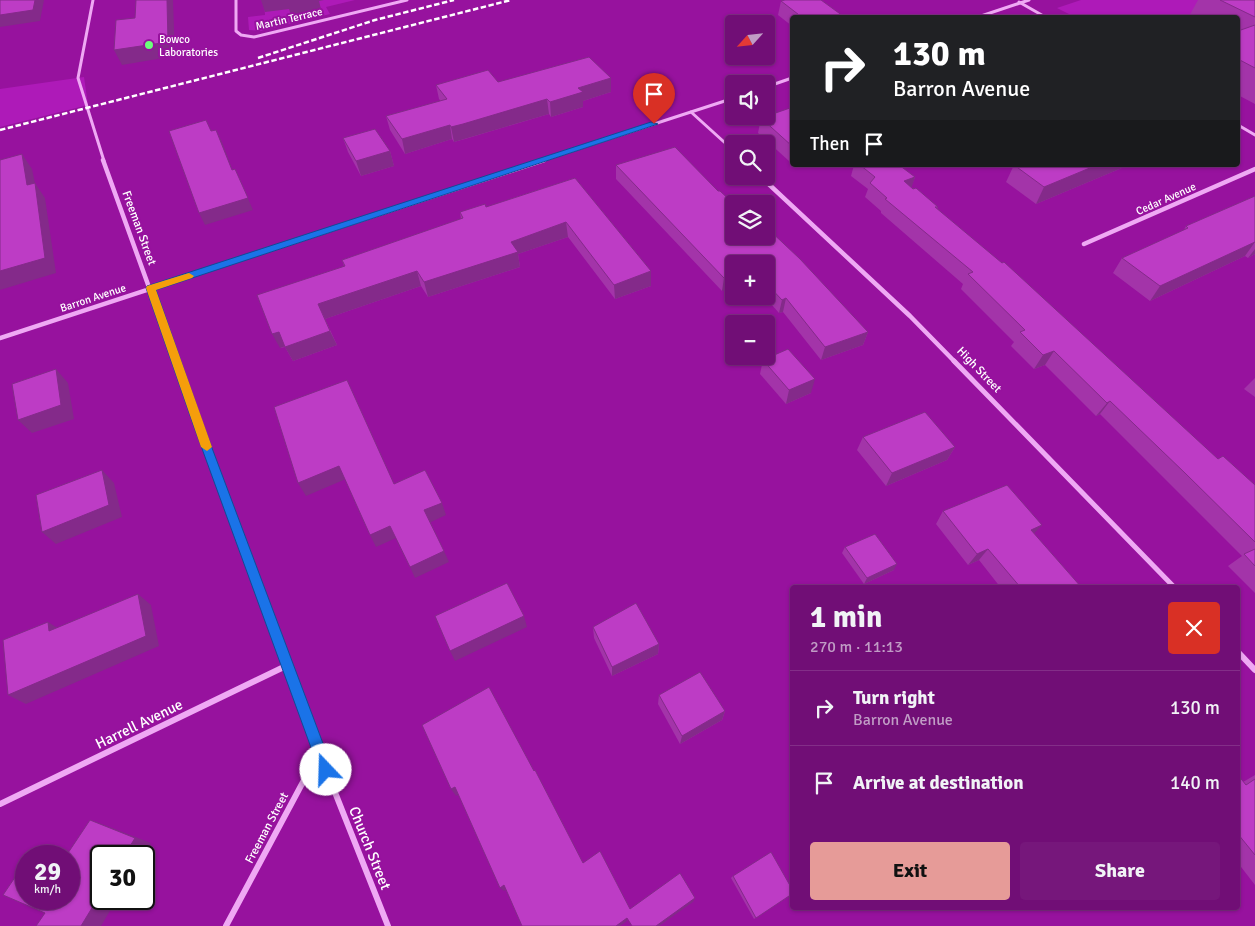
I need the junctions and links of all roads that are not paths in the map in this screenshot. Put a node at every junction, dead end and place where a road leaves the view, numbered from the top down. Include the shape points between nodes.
1 (94, 0) edge
2 (236, 0) edge
3 (407, 0) edge
4 (1028, 0) edge
5 (1019, 1) edge
6 (983, 15) edge
7 (1042, 15) edge
8 (790, 79) edge
9 (775, 84) edge
10 (725, 101) edge
11 (691, 112) junction
12 (1240, 126) edge
13 (1255, 135) edge
14 (725, 143) edge
15 (1255, 169) edge
16 (770, 185) edge
17 (1084, 244) dead end
18 (151, 288) junction
19 (0, 338) edge
20 (1172, 585) edge
21 (1240, 654) edge
22 (288, 665) junction
23 (1255, 670) edge
24 (319, 752) junction
25 (0, 804) edge
26 (226, 926) edge
27 (388, 926) edge

1 - 18 street, Freeman Street via 78,78
2 - 3 street, Martin Terrace via 236,30 241,36 254,37
4 - 5 street
5 - 6 street
5 - 7 street
8 - 9 street
10 - 11 street, Barron Avenue
11 - 14 street
11 - 18 street, Barron Avenue
12 - 13 street
15 - 17 street, Cedar Avenue
16 - 20 street, High Street via 910,316
18 - 19 street, Barron Avenue
18 - 22 street, Freeman Street
21 - 23 street
22 - 24 street, Freeman Street
22 - 25 street, Harrell Avenue
24 - 26 street, Freeman Street
24 - 27 street, Church Street

